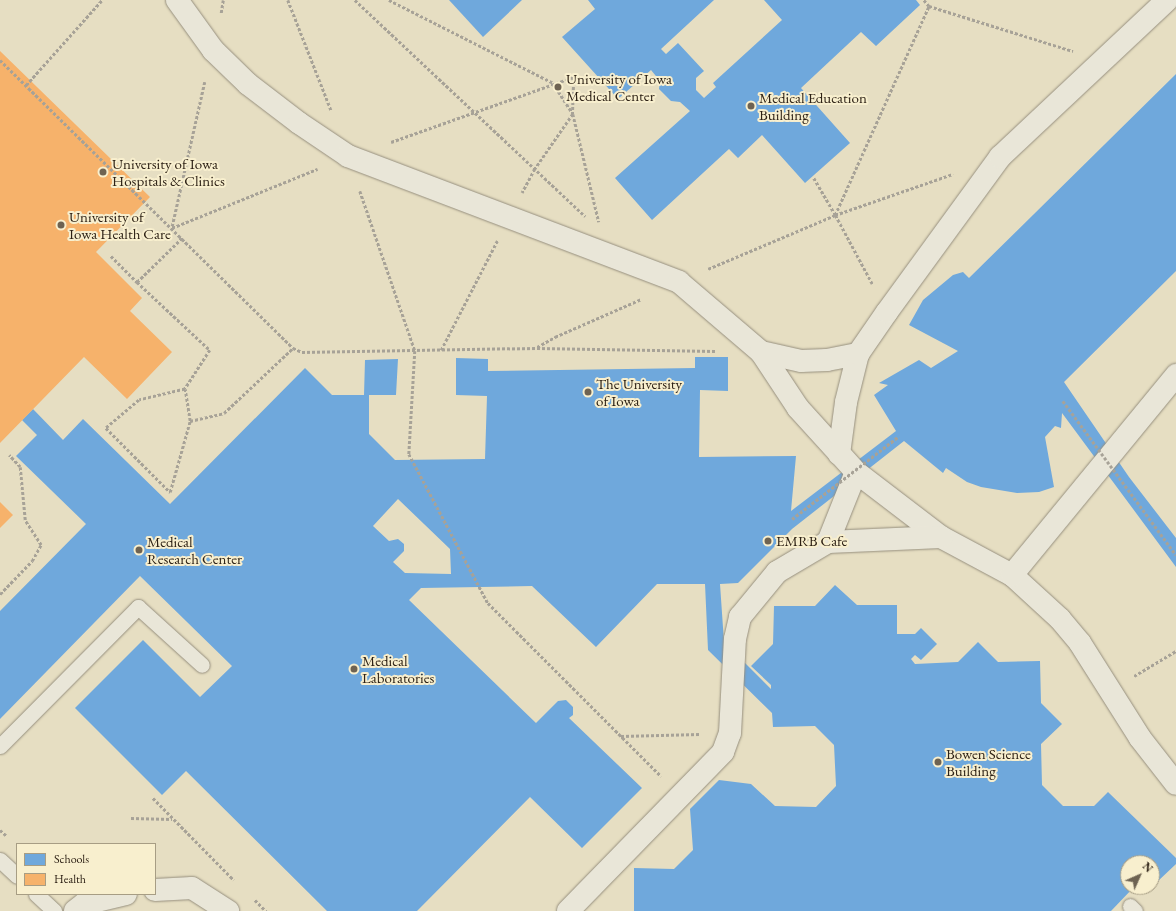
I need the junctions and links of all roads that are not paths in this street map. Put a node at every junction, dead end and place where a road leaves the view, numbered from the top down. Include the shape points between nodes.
1 (177, 0) edge
2 (1167, 0) edge
3 (761, 352) junction
4 (858, 354) junction
5 (1176, 376) edge
6 (839, 454) junction
7 (856, 472) junction
8 (941, 537) junction
9 (828, 542) junction
10 (1012, 575) junction
11 (202, 665) dead end
12 (0, 746) edge
13 (1176, 784) edge
14 (0, 860) edge
15 (16, 875) edge
16 (156, 890) edge
17 (37, 895) edge
18 (122, 895) edge
19 (54, 911) edge
20 (75, 911) edge
21 (228, 911) edge
22 (568, 911) edge

1 - 3 street via 213,50 248,84 348,156 679,282
2 - 4 street via 1000,157
3 - 4 street via 802,361 827,360
3 - 6 street via 798,408
4 - 6 street via 846,402
5 - 10 street
6 - 7 street
7 - 8 street
7 - 9 street
8 - 9 street
8 - 10 street
9 - 22 street via 777,572 740,617 735,639 730,733 723,752
10 - 13 street via 1060,619 1080,643 1140,738
11 - 12 lane via 138,607
14 - 15 lane
16 - 21 street via 192,888
17 - 19 lane
18 - 20 street via 84,904

